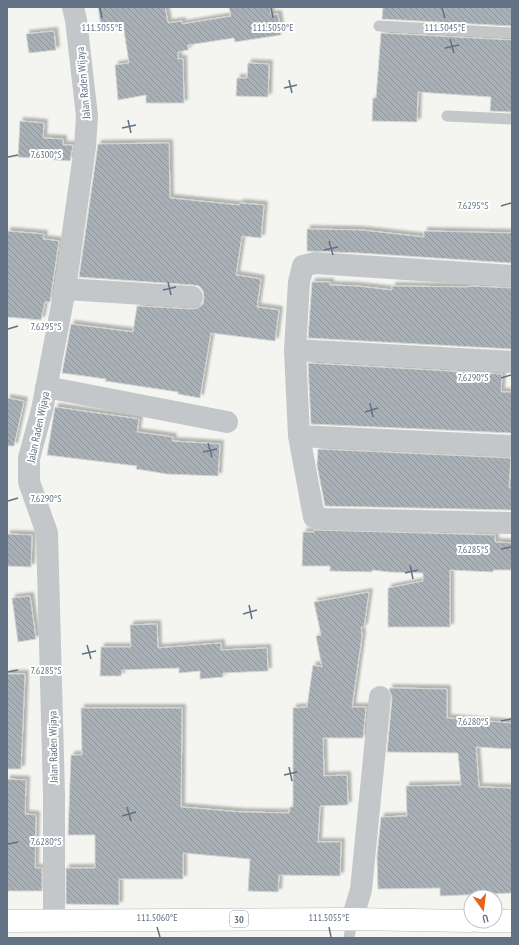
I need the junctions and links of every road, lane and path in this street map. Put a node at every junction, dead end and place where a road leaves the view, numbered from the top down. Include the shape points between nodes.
1 (73, 7) edge
2 (379, 26) dead end
3 (512, 33) edge
4 (447, 116) dead end
5 (512, 119) edge
6 (512, 276) edge
7 (65, 289) junction
8 (192, 297) dead end
9 (295, 350) junction
10 (512, 362) edge
11 (46, 387) junction
12 (227, 422) dead end
13 (299, 436) junction
14 (512, 446) edge
15 (512, 523) edge
16 (380, 697) dead end
17 (54, 920) junction
18 (7, 921) edge
19 (463, 921) edge
20 (351, 928) edge

1 - 7 street, Jalan Raden Wijaya via 87,116
2 - 3 lane
4 - 5 lane
6 - 9 street via 315,263 303,266 299,282
7 - 8 street
7 - 11 street, Jalan Raden Wijaya
9 - 10 street
9 - 13 street
11 - 12 street
11 - 17 street, Jalan Raden Wijaya via 29,458 29,482 47,533 54,794
13 - 14 street
13 - 15 street via 314,517
16 - 20 street via 361,890
17 - 18 highway, 30
17 - 20 highway, 30
19 - 20 highway, 30

